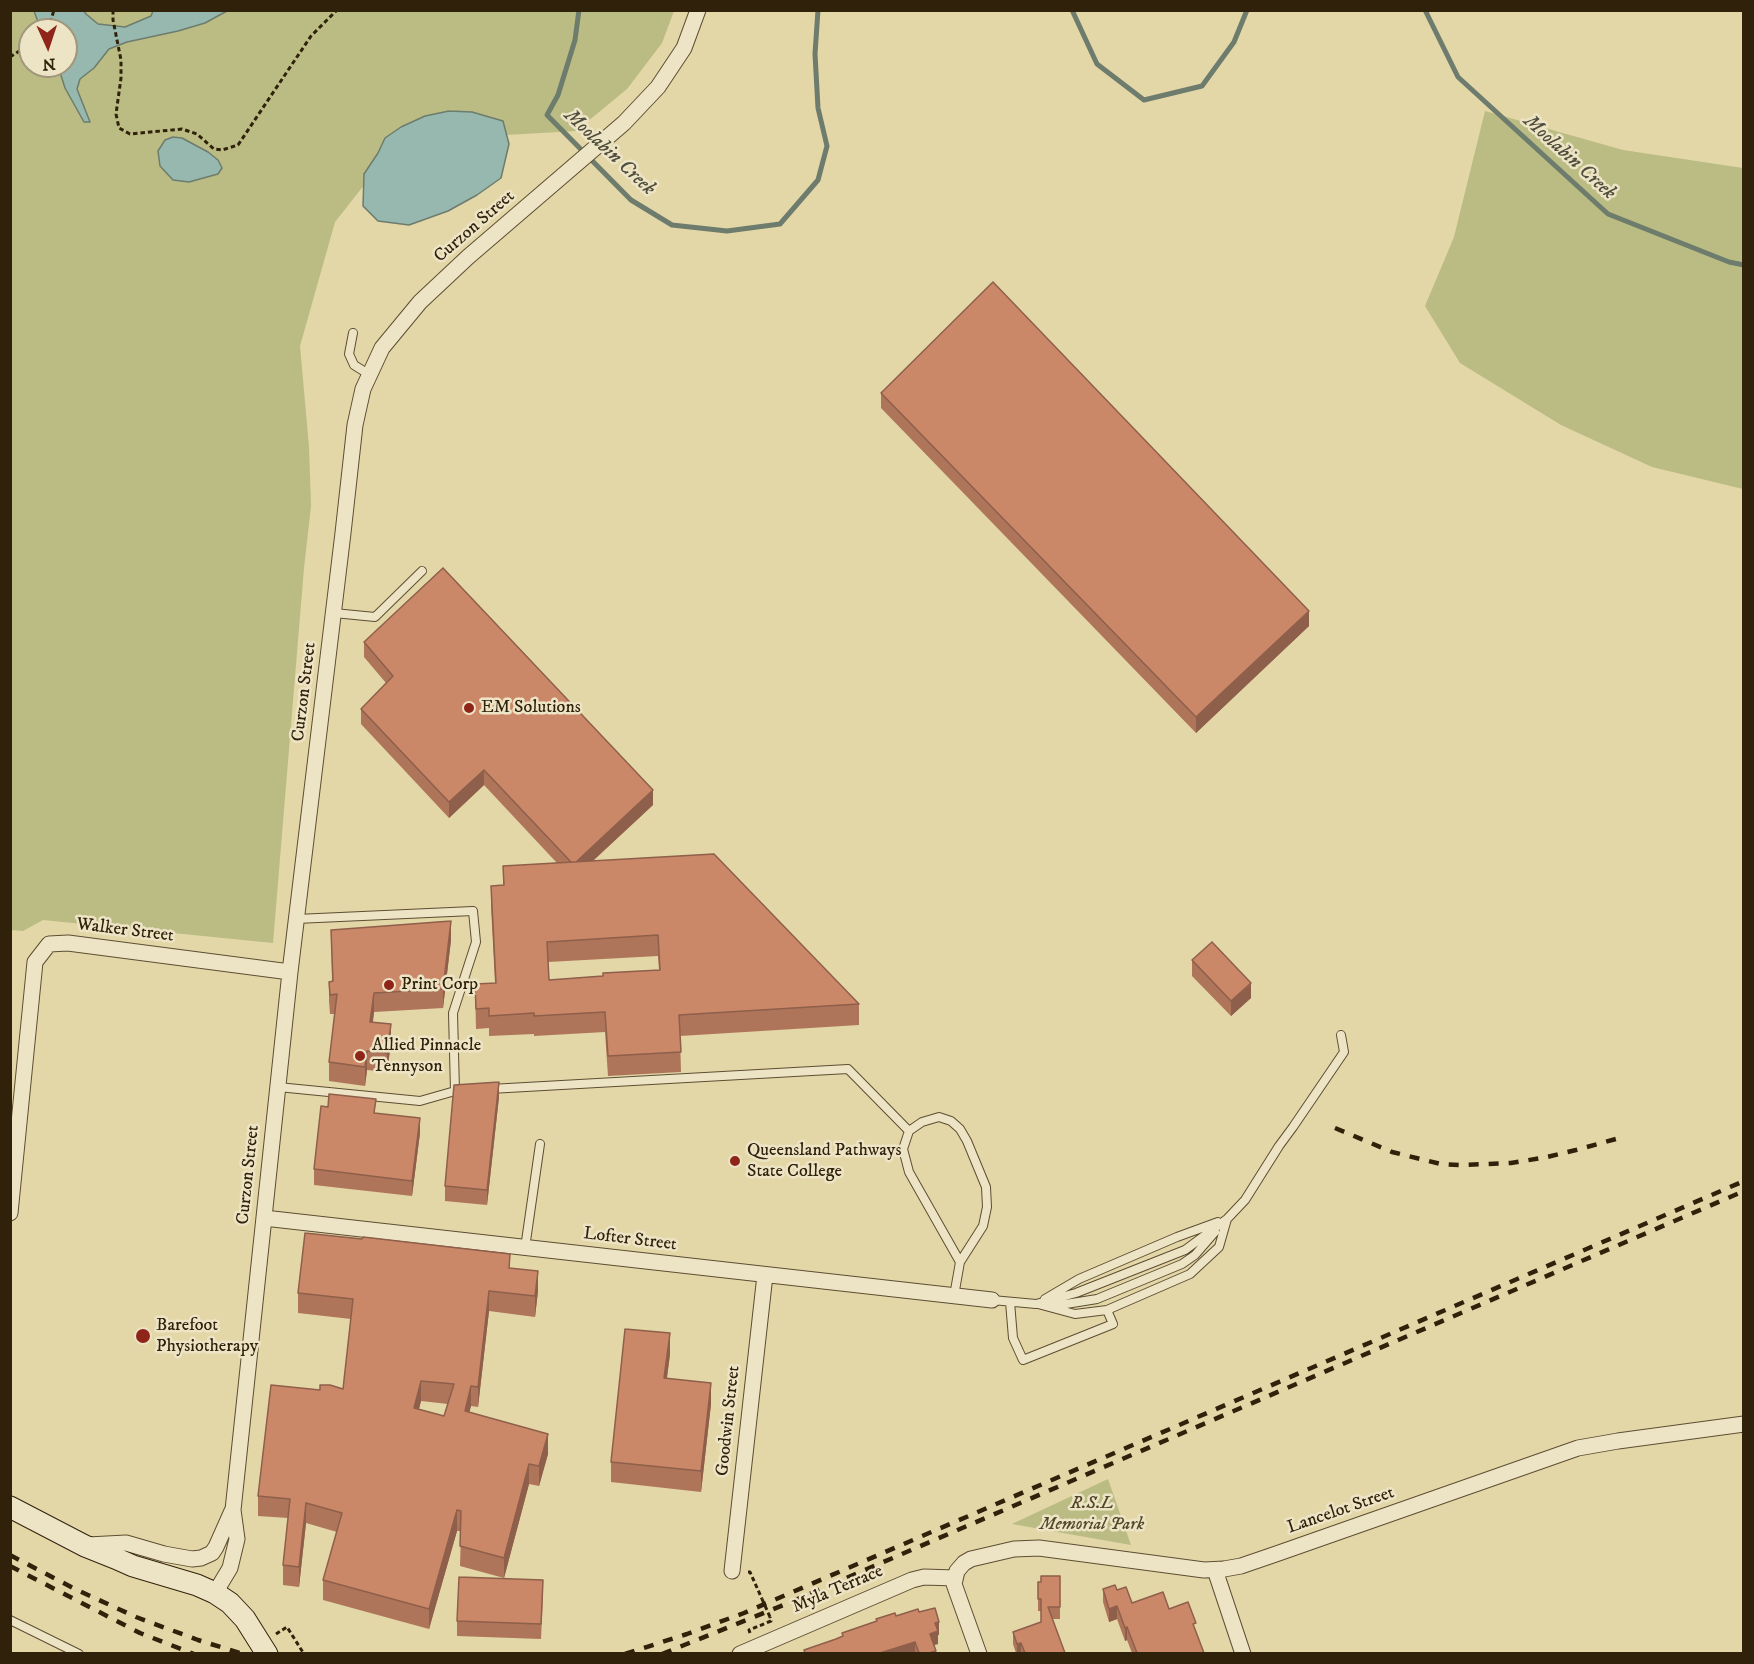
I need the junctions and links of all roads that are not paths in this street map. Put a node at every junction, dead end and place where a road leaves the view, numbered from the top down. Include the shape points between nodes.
1 (698, 10) edge
2 (353, 333) dead end
3 (370, 375) junction
4 (422, 571) dead end
5 (334, 613) junction
6 (296, 919) junction
7 (290, 972) junction
8 (1341, 1035) dead end
9 (278, 1087) junction
10 (479, 1090) edge
11 (455, 1091) junction
12 (467, 1091) edge
13 (909, 1131) junction
14 (540, 1144) dead end
15 (10, 1213) edge
16 (264, 1218) junction
17 (1227, 1219) junction
18 (525, 1248) junction
19 (960, 1262) junction
20 (765, 1275) junction
21 (954, 1296) junction
22 (992, 1300) joint
23 (1010, 1302) junction
24 (1036, 1304) junction
25 (1107, 1310) junction
26 (1743, 1424) edge
27 (10, 1507) edge
28 (233, 1510) junction
29 (85, 1546) junction
30 (1215, 1570) junction
31 (732, 1571) dead end
32 (955, 1578) junction
33 (215, 1593) junction
34 (10, 1620) edge
35 (269, 1647) edge
36 (79, 1653) edge
37 (740, 1653) edge
38 (979, 1653) edge
39 (1243, 1653) edge

1 - 3 street, Curzon Street via 684,48 658,87 624,123 420,302 382,348
2 - 3 lane via 349,354 354,365
3 - 5 street, Curzon Street via 354,425
4 - 5 lane via 375,617
5 - 6 street, Curzon Street
6 - 7 street, Curzon Street
6 - 11 lane via 473,911 476,942 453,1013
7 - 9 street, Curzon Street
7 - 15 street, Walker Street via 49,944 35,962
8 - 17 lane via 1344,1052 1245,1200
9 - 11 lane via 420,1101
9 - 16 street, Curzon Street
10 - 13 lane via 848,1069
11 - 12 lane
13 - 19 lane via 903,1149 909,1172
13 - 19 lane via 921,1122 939,1118 951,1121 967,1141 986,1187 983,1226
14 - 18 lane
16 - 18 street, Lofter Street
16 - 28 street, Curzon Street
17 - 24 lane via 1079,1279
17 - 24 lane via 1185,1250 1076,1293
17 - 24 lane via 1182,1264 1098,1299
17 - 25 lane via 1219,1247 1190,1274
18 - 20 street, Lofter Street
19 - 21 lane
20 - 21 street, Lofter Street
20 - 31 street, Goodwin Street
21 - 22 street, Lofter Street
22 - 23 lane
23 - 24 lane
23 - 25 lane via 1013,1338 1023,1360 1113,1324
24 - 25 lane via 1075,1314
26 - 30 street, Lancelot Street via 1578,1448 1241,1566
27 - 29 main road
28 - 29 street, Curzon Street via 212,1553 201,1558 164,1554 126,1543
28 - 33 street, Curzon Street via 237,1539 234,1556
29 - 33 main road
30 - 32 street, Lancelot Street via 1027,1548 971,1559 960,1567
30 - 39 street
32 - 37 street, Myla Terrace via 912,1580
32 - 38 street via 957,1595
33 - 35 main road via 238,1611
34 - 36 lane

